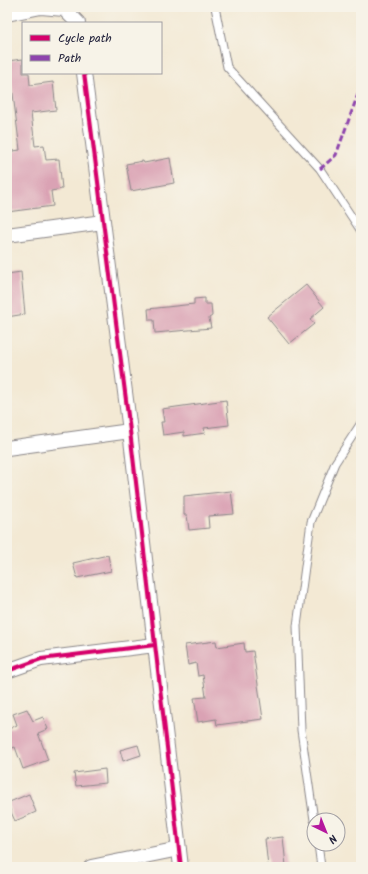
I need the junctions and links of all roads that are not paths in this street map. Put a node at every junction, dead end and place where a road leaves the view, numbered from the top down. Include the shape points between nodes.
1 (215, 7) edge
2 (7, 14) edge
3 (77, 22) edge
4 (84, 74) edge
5 (103, 222) junction
6 (361, 231) edge
7 (7, 235) edge
8 (361, 423) edge
9 (130, 431) junction
10 (7, 448) edge
11 (155, 645) junction
12 (7, 672) edge
13 (313, 812) edge
14 (179, 849) junction
15 (319, 852) edge
16 (91, 867) edge
17 (181, 867) edge
18 (321, 867) edge

1 - 6 lane via 227,67 320,169
2 - 3 street via 41,7 64,9
4 - 5 street
5 - 7 street
5 - 9 street
8 - 13 lane via 335,463 311,522 297,626 301,730
9 - 10 street
9 - 11 street
11 - 12 street via 41,658
11 - 14 street
14 - 16 street
14 - 17 street
15 - 18 lane

